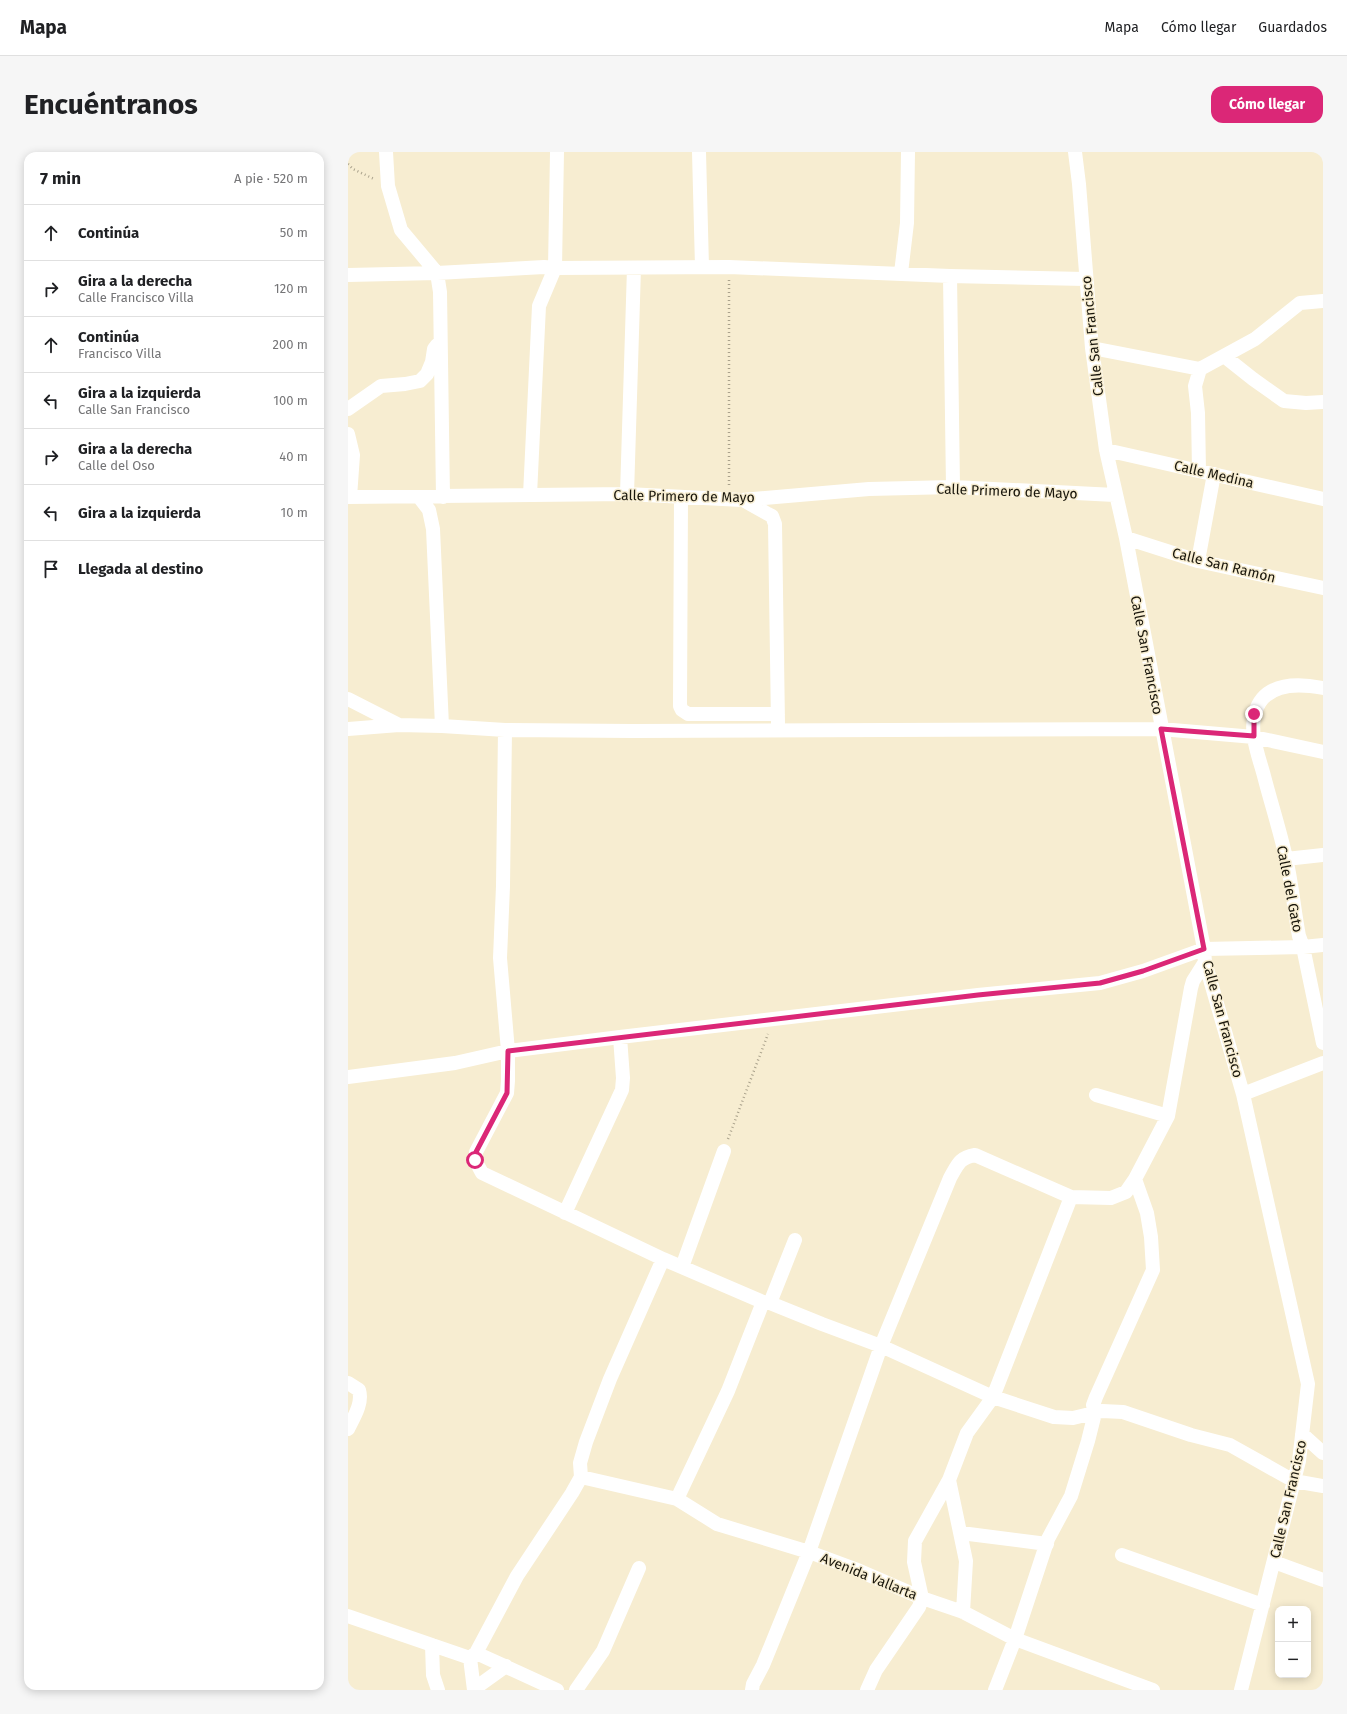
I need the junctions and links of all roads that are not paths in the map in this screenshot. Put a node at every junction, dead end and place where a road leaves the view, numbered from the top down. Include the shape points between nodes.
1 (386, 152) edge
2 (557, 152) edge
3 (699, 152) edge
4 (908, 152) edge
5 (1075, 152) edge
6 (554, 268) junction
7 (634, 268) junction
8 (702, 268) junction
9 (437, 273) junction
10 (901, 273) junction
11 (348, 275) edge
12 (950, 276) junction
13 (1085, 278) junction
14 (1323, 300) edge
15 (441, 340) junction
16 (1092, 348) junction
17 (1224, 356) junction
18 (1200, 369) junction
19 (1323, 402) edge
20 (348, 409) edge
21 (348, 434) edge
22 (1106, 450) junction
23 (1199, 471) junction
24 (1214, 474) junction
25 (953, 488) junction
26 (627, 494) junction
27 (530, 495) junction
28 (1116, 495) junction
29 (349, 497) edge
30 (419, 497) junction
31 (443, 497) junction
32 (681, 497) junction
33 (1323, 499) edge
34 (736, 500) junction
35 (1126, 538) junction
36 (1198, 561) junction
37 (1323, 588) edge
38 (1323, 688) edge
39 (348, 699) edge
40 (778, 714) junction
41 (399, 725) junction
42 (442, 726) junction
43 (348, 729) edge
44 (1161, 729) junction
45 (505, 730) junction
46 (778, 730) junction
47 (1254, 736) junction
48 (1323, 752) edge
49 (1323, 855) edge
50 (1286, 860) junction
51 (1323, 945) edge
52 (1303, 947) junction
53 (1205, 956) junction
54 (620, 1037) junction
55 (1323, 1042) edge
56 (508, 1051) junction
57 (1323, 1063) edge
58 (348, 1077) edge
59 (1243, 1094) junction
60 (1096, 1095) dead end
61 (1168, 1116) junction
62 (724, 1151) road end
63 (1135, 1179) junction
64 (1071, 1197) junction
65 (565, 1212) junction
66 (795, 1240) dead end
67 (663, 1259) junction
68 (682, 1267) junction
69 (767, 1302) junction
70 (881, 1346) junction
71 (348, 1383) edge
72 (993, 1396) junction
73 (1095, 1413) junction
74 (348, 1429) edge
75 (1302, 1434) junction
76 (1323, 1453) edge
77 (580, 1477) junction
78 (949, 1480) junction
79 (1294, 1481) junction
80 (1323, 1486) edge
81 (677, 1499) junction
82 (960, 1533) junction
83 (1047, 1544) junction
84 (809, 1552) junction
85 (1122, 1555) dead end
86 (1274, 1562) junction
87 (639, 1568) dead end
88 (1323, 1580) edge
89 (922, 1598) junction
90 (1263, 1605) junction
91 (963, 1612) junction
92 (348, 1616) edge
93 (1015, 1639) junction
94 (432, 1645) junction
95 (473, 1655) junction
96 (506, 1666) junction
97 (1124, 1685) edge
98 (751, 1688) edge
99 (438, 1690) edge
100 (474, 1690) edge
101 (557, 1690) edge
102 (576, 1690) edge
103 (867, 1690) edge
104 (995, 1690) edge
105 (1153, 1690) edge
106 (1241, 1690) edge

1 - 9 street via 388,186 401,230
2 - 6 street
3 - 8 street
4 - 10 street via 907,223
5 - 13 street, Calle San Francisco
6 - 7 street
6 - 9 street
6 - 27 street via 539,306
7 - 8 street
7 - 26 street
8 - 10 street
9 - 11 street
9 - 15 street
10 - 12 street
12 - 13 street
12 - 25 street
13 - 16 street, Calle San Francisco
14 - 17 street via 1300,303 1255,339
15 - 20 street via 434,350 427,374 420,381 381,386
15 - 31 street
16 - 18 street
16 - 22 street, Calle San Francisco
17 - 18 street
17 - 19 street via 1284,401 1306,404
18 - 23 street via 1195,386
21 - 29 street via 353,455
22 - 23 street, Calle Medina
22 - 28 street, Calle San Francisco
23 - 24 street, Calle Medina
24 - 33 street, Calle Medina
24 - 36 street
25 - 28 street, Calle Primero de Mayo
25 - 34 street, Calle Primero de Mayo via 869,489
26 - 27 street, Calle Primero de Mayo
26 - 32 street, Calle Primero de Mayo
27 - 31 street, Calle Primero de Mayo
28 - 35 street, Calle San Francisco
29 - 30 street, Calle Primero de Mayo
30 - 31 street, Calle Primero de Mayo
30 - 42 street via 429,510 433,529
32 - 34 street, Calle Primero de Mayo
32 - 40 street via 680,706 688,714
34 - 40 street via 772,516 775,524
35 - 36 street, Calle San Ramón
35 - 44 street, Calle San Francisco
36 - 37 street, Calle San Ramón
38 - 47 street, Calle del Gato via 1304,684 1285,685 1271,691 1261,699 1254,714
39 - 41 street
40 - 46 street
41 - 42 street
41 - 43 street
42 - 45 street
44 - 46 street
44 - 47 street
44 - 53 street, Calle San Francisco
45 - 46 street
45 - 56 street via 500,958
47 - 48 street
47 - 50 street, Calle del Gato
49 - 50 street
50 - 52 street, Calle del Gato
51 - 52 street
52 - 53 street
52 - 55 street, Calle del Gato
53 - 54 street via 1100,983
53 - 59 street, Calle San Francisco
53 - 61 street via 1191,988
54 - 56 street
54 - 65 street via 622,1090
56 - 58 street via 456,1063
56 - 65 street via 507,1093 476,1152 475,1160 482,1173
57 - 59 street
59 - 75 street, Calle San Francisco via 1308,1384
60 - 61 street
61 - 63 street
62 - 68 street
63 - 64 street via 1126,1192 1111,1198
63 - 73 street via 1147,1213 1153,1270 1096,1397 1093,1405
64 - 70 street via 975,1155 960,1161 950,1178
64 - 72 street
65 - 67 street
66 - 69 street
67 - 68 street
67 - 77 street via 610,1379 586,1442 580,1463
68 - 69 street
69 - 70 street
69 - 81 street
70 - 72 street
70 - 84 street
71 - 74 street via 358,1390 360,1395
72 - 73 street via 1054,1417 1073,1418
72 - 78 street via 967,1433
73 - 79 street via 1122,1412 1191,1435 1230,1444
73 - 83 street via 1071,1496
75 - 76 street
75 - 79 street, Calle San Francisco
77 - 81 street, Avenida Vallarta
77 - 95 street via 517,1576
78 - 82 street
78 - 89 street via 915,1541 914,1562
79 - 80 street
79 - 86 street, Calle San Francisco
81 - 84 street, Avenida Vallarta via 717,1524
82 - 83 street
82 - 91 street via 966,1561
83 - 93 street
84 - 89 street, Avenida Vallarta
84 - 98 street via 763,1665
85 - 90 street
86 - 88 street
86 - 90 street, Calle San Francisco
87 - 102 street via 603,1651
89 - 91 street, Avenida Vallarta
89 - 103 street via 916,1612 876,1670
90 - 106 street, Calle San Francisco
91 - 93 street, Avenida Vallarta
92 - 94 street
93 - 97 street, Avenida Vallarta
93 - 104 street
94 - 95 street
94 - 99 street via 433,1675
95 - 96 street
95 - 100 street
96 - 100 street
96 - 101 street
97 - 105 street, Avenida Vallarta

